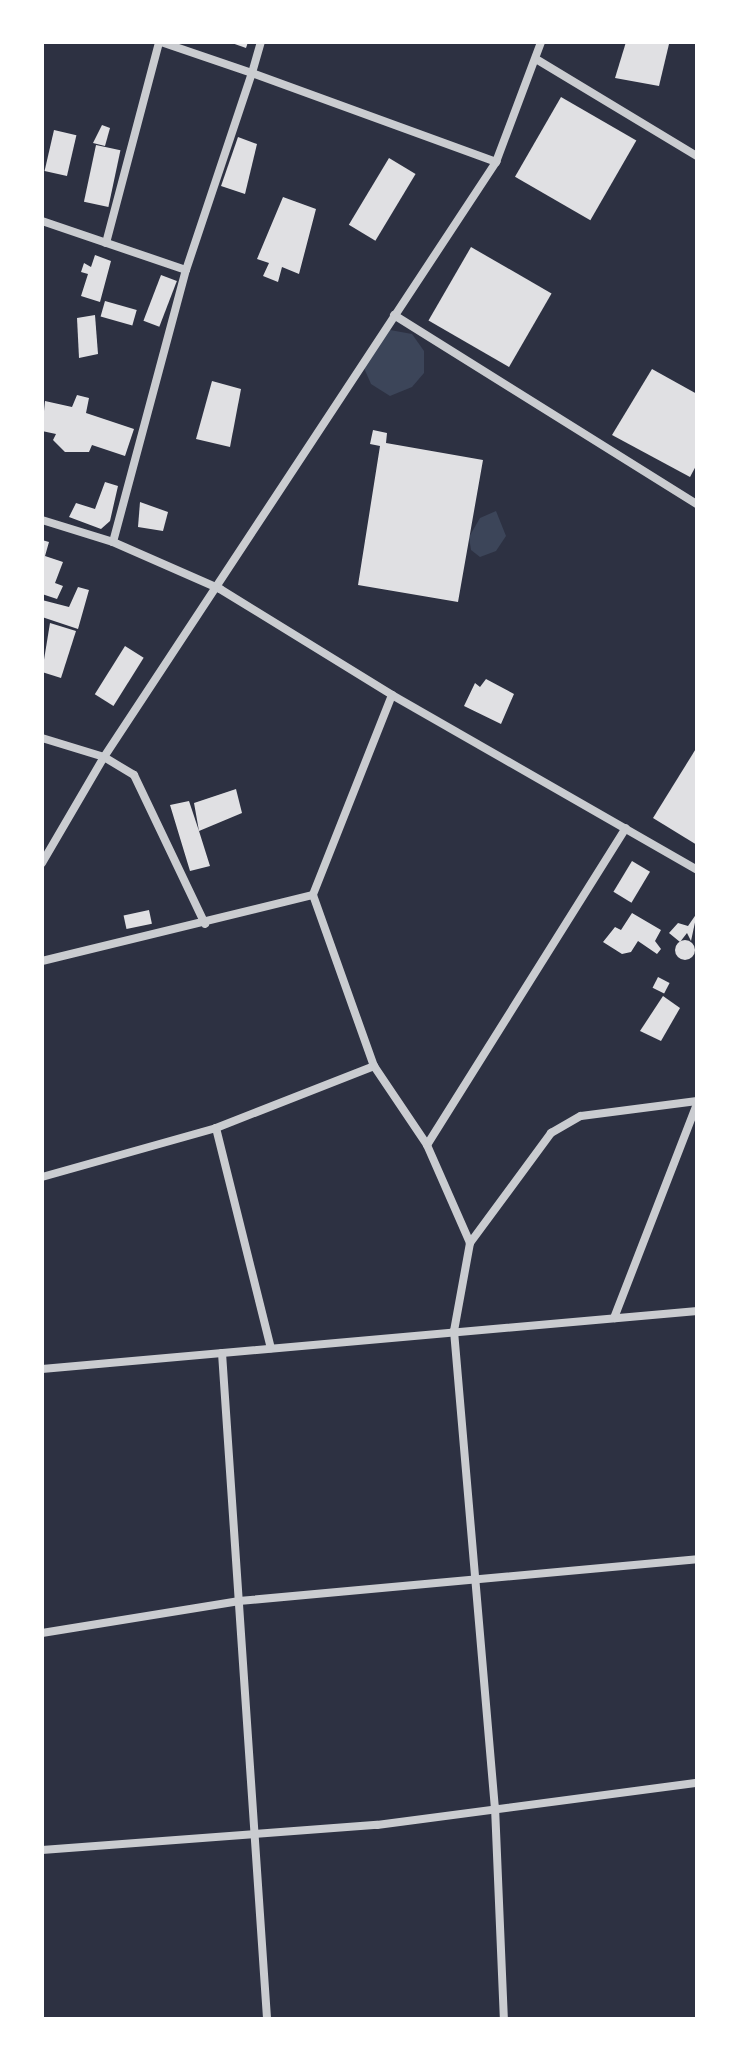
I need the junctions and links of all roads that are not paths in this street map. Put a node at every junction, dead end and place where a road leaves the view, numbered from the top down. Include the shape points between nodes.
1 (160, 42) edge
2 (261, 42) edge
3 (541, 42) edge
4 (536, 59) junction
5 (252, 73) junction
6 (697, 156) edge
7 (496, 162) junction
8 (42, 221) edge
9 (106, 243) junction
10 (186, 270) junction
11 (394, 315) junction
12 (697, 504) edge
13 (42, 520) edge
14 (113, 542) junction
15 (220, 589) junction
16 (392, 695) junction
17 (42, 738) edge
18 (104, 757) junction
19 (626, 828) junction
20 (42, 863) edge
21 (697, 870) edge
22 (313, 895) junction
23 (205, 924) junction
24 (42, 961) edge
25 (374, 1066) junction
26 (697, 1103) edge
27 (216, 1128) junction
28 (427, 1145) junction
29 (42, 1177) edge
30 (470, 1243) junction
31 (697, 1311) edge
32 (614, 1318) junction
33 (697, 1318) edge
34 (454, 1331) junction
35 (271, 1348) junction
36 (222, 1353) junction
37 (42, 1369) edge
38 (697, 1559) edge
39 (473, 1579) junction
40 (239, 1601) junction
41 (42, 1633) edge
42 (697, 1783) edge
43 (495, 1807) junction
44 (255, 1833) junction
45 (42, 1850) edge
46 (267, 2019) edge
47 (504, 2019) edge

1 - 5 street
1 - 9 street
2 - 5 street
3 - 4 street
4 - 6 street
4 - 7 street
5 - 7 street
5 - 10 street
7 - 11 street
8 - 9 street
9 - 10 street
10 - 14 street
11 - 12 street
11 - 15 street
13 - 14 street
14 - 15 street
15 - 16 street
15 - 18 street
16 - 19 street
16 - 22 street
17 - 18 street
18 - 20 street
18 - 23 street via 134,775 145,790
19 - 21 street
19 - 28 street
22 - 23 street
22 - 25 street
23 - 24 street
25 - 27 street
25 - 28 street
26 - 30 street via 581,1116 551,1133
26 - 32 street
27 - 29 street
27 - 35 street
28 - 30 street
30 - 34 street
31 - 32 street
31 - 33 street
32 - 34 street
34 - 35 street
34 - 39 street
35 - 36 street
36 - 37 street
36 - 40 street
38 - 39 street
39 - 40 street
39 - 43 street
40 - 41 street
40 - 44 street
42 - 43 street
43 - 44 street via 377,1825
43 - 47 street
44 - 45 street
44 - 46 street

